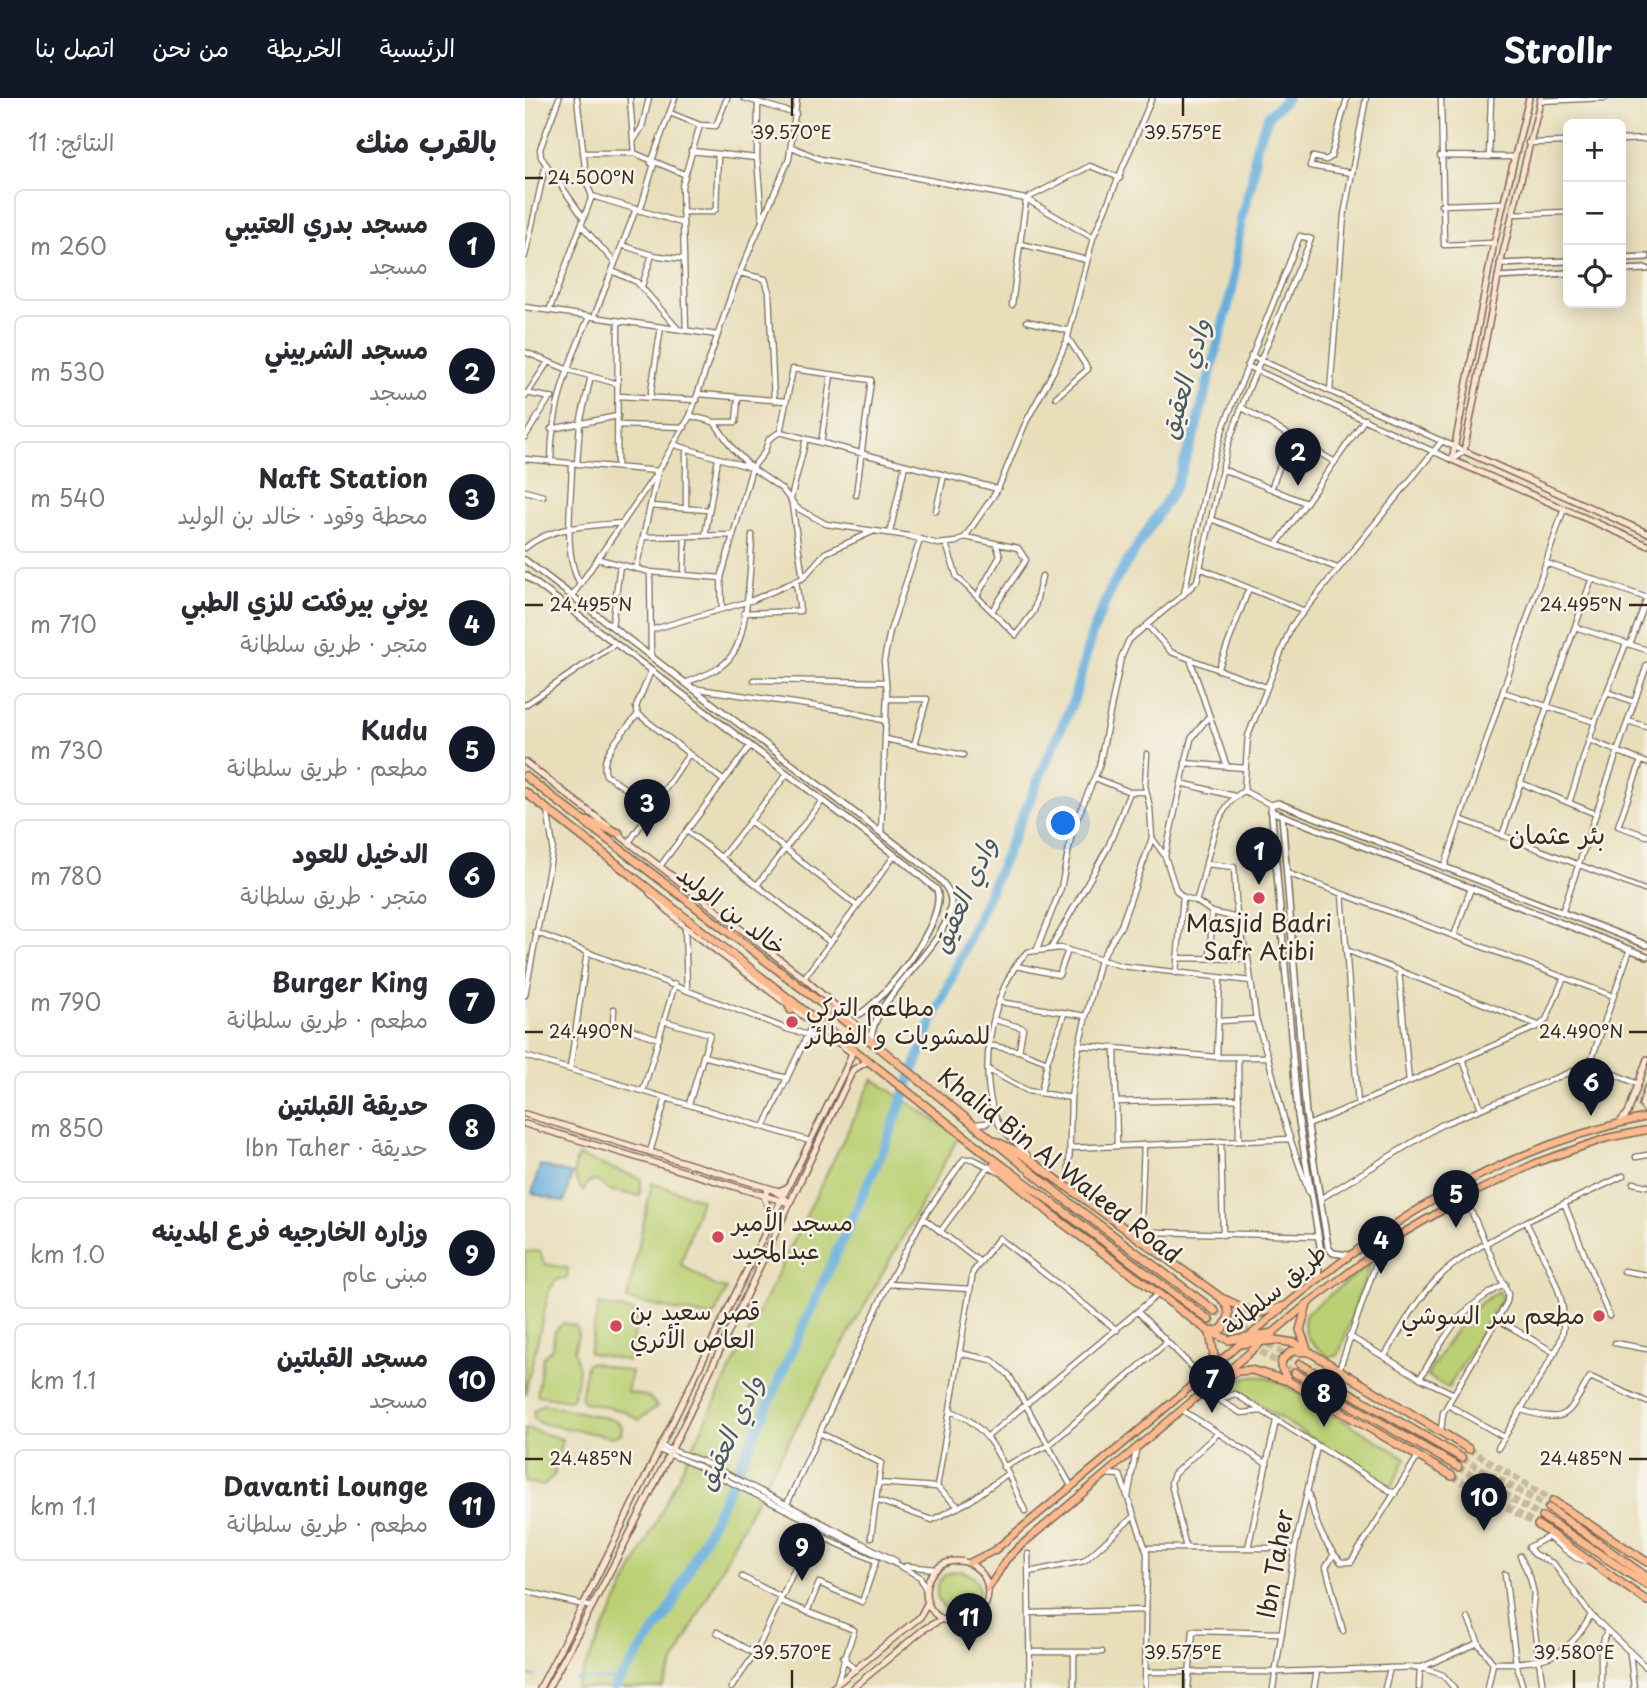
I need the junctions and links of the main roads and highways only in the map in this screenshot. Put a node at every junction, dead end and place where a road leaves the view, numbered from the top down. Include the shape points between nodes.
1 (1529, 98) edge
2 (1540, 100) edge
3 (1647, 533) edge
4 (1647, 545) edge
5 (525, 762) edge
6 (525, 776) edge
7 (525, 792) edge
8 (580, 818) junction
9 (619, 833) junction
10 (639, 880) junction
11 (782, 992) junction
12 (791, 1010) junction
13 (875, 1044) junction
14 (851, 1050) junction
15 (1647, 1059) edge
16 (870, 1061) junction
17 (1647, 1088) edge
18 (525, 1114) edge
19 (1647, 1114) edge
20 (1619, 1123) junction
21 (525, 1124) edge
22 (1647, 1130) edge
23 (993, 1140) junction
24 (986, 1154) junction
25 (788, 1187) junction
26 (769, 1188) junction
27 (764, 1196) junction
28 (782, 1199) junction
29 (789, 1203) junction
30 (772, 1219) junction
31 (1221, 1298) junction
32 (1307, 1304) junction
33 (1285, 1306) junction
34 (1215, 1311) tunnel mouth
35 (1209, 1320) tunnel mouth
36 (1209, 1331) junction
37 (1273, 1333) junction
38 (1248, 1338) junction
39 (1263, 1342) junction
40 (1240, 1345) junction
41 (1309, 1351) junction
42 (1300, 1364) tunnel mouth
43 (1295, 1373) tunnel mouth
44 (1203, 1376) junction
45 (1220, 1378) junction
46 (1289, 1381) junction
47 (1469, 1449) tunnel mouth
48 (1462, 1458) tunnel mouth
49 (1458, 1467) tunnel mouth
50 (1452, 1476) tunnel mouth
51 (1543, 1517) tunnel mouth
52 (1538, 1525) tunnel mouth
53 (1647, 1562) edge
54 (969, 1563) junction
55 (1647, 1577) edge
56 (1647, 1585) edge
57 (988, 1589) junction
58 (1647, 1601) edge
59 (927, 1602) junction
60 (941, 1619) junction
61 (834, 1687) edge
62 (540, 1688) edge
63 (548, 1688) edge
64 (853, 1688) edge

1 - 4 main road via 1494,243 1452,460
2 - 3 main road via 1500,264 1464,451
5 - 9 main road
6 - 8 highway, خالد بن الوليد
7 - 10 highway, خالد بن الوليد
8 - 9 highway
8 - 13 highway, خالد بن الوليد
9 - 13 main road via 804,978
10 - 11 highway, خالد بن الوليد
10 - 12 main road via 685,926
11 - 12 highway
11 - 14 highway, خالد بن الوليد
12 - 14 main road
13 - 23 highway, Khalid Bin Al Waleed Road
14 - 16 highway, خالد بن الوليد
14 - 25 main road
15 - 20 main road
16 - 24 highway, Khalid Bin Al Waleed Road
16 - 29 main road via 853,1070
17 - 19 main road via 1642,1105
18 - 26 main road
19 - 20 main road, طريق سلطانة
20 - 33 main road, طريق سلطانة via 1532,1149 1460,1183 1388,1226
21 - 27 main road
22 - 32 main road, طريق سلطانة via 1607,1138 1538,1162 1465,1197 1390,1241
23 - 31 highway via 1004,1142
23 - 34 highway, Khalid Bin Al Waleed Road
24 - 35 highway, Khalid Bin Al Waleed Road
24 - 36 highway via 1056,1218
25 - 26 main road via 779,1191
25 - 28 main road
26 - 27 main road
26 - 28 main road
27 - 28 main road
27 - 30 main road
28 - 29 main road
28 - 30 main road
29 - 63 main road via 593,1607
30 - 62 main road
31 - 33 highway via 1256,1314
31 - 36 highway via 1230,1318 1222,1329
32 - 37 main road, طريق سلطانة
32 - 41 highway via 1300,1330
33 - 38 main road, طريق سلطانة
36 - 38 highway via 1224,1339
36 - 44 highway via 1215,1352
37 - 38 highway
37 - 39 main road, طريق سلطانة
38 - 40 main road, طريق سلطانة
39 - 40 highway
39 - 41 highway via 1286,1340
39 - 45 main road, طريق سلطانة
40 - 44 main road, طريق سلطانة
41 - 46 highway via 1287,1353 1281,1367
41 - 47 highway
42 - 48 highway
43 - 49 highway
44 - 54 main road, طريق سلطانة via 995,1550
45 - 46 highway via 1251,1370
45 - 57 main road, طريق سلطانة via 1006,1560
46 - 50 highway
51 - 56 highway
52 - 58 highway
53 - 55 highway via 1551,1504
54 - 57 main road via 979,1570
54 - 59 main road via 952,1561 936,1569 926,1590
57 - 60 main road via 988,1600 977,1616 954,1623
59 - 60 main road
59 - 61 main road via 920,1617
60 - 64 main road

